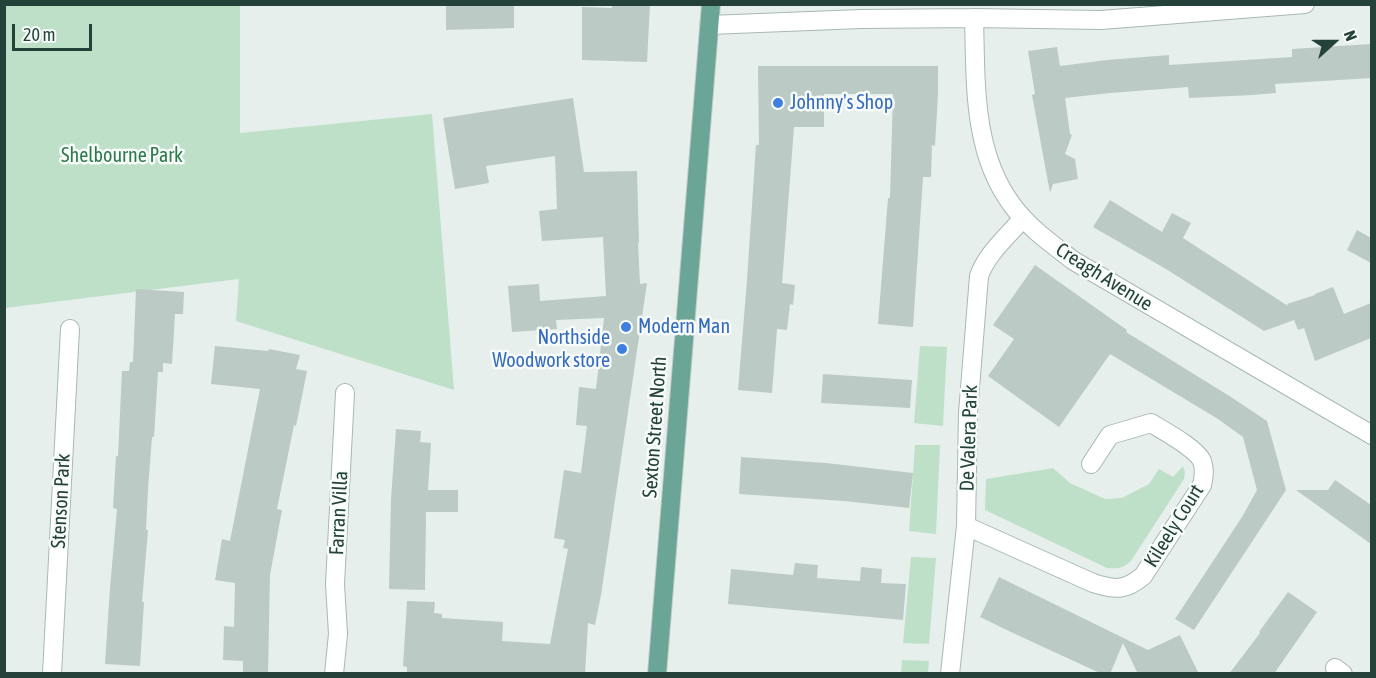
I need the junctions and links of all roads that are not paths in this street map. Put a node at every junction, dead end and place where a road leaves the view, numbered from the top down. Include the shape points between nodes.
1 (711, 4) edge
2 (1305, 4) edge
3 (1268, 6) edge
4 (974, 18) junction
5 (709, 25) junction
6 (1023, 218) junction
7 (70, 329) dead end
8 (345, 393) dead end
9 (1371, 435) edge
10 (1091, 464) dead end
11 (966, 526) junction
12 (52, 674) edge
13 (334, 674) edge
14 (657, 674) edge
15 (950, 674) edge

1 - 5 main road, Sexton Street North
2 - 3 street
3 - 4 street via 1101,20
4 - 5 street
4 - 6 street, Creagh Avenue via 977,105 983,142 993,172
5 - 14 main road, Sexton Street North
6 - 9 street, Creagh Avenue via 1074,261
6 - 11 street, De Valera Park via 989,256 979,276 968,413
7 - 12 street, Stenson Park
8 - 13 street, Farran Villa
10 - 11 street, Kileely Court via 1110,435 1150,423 1194,450 1202,460 1202,485 1143,576 1132,585 1119,588 1093,583
11 - 15 street, De Valera Park

